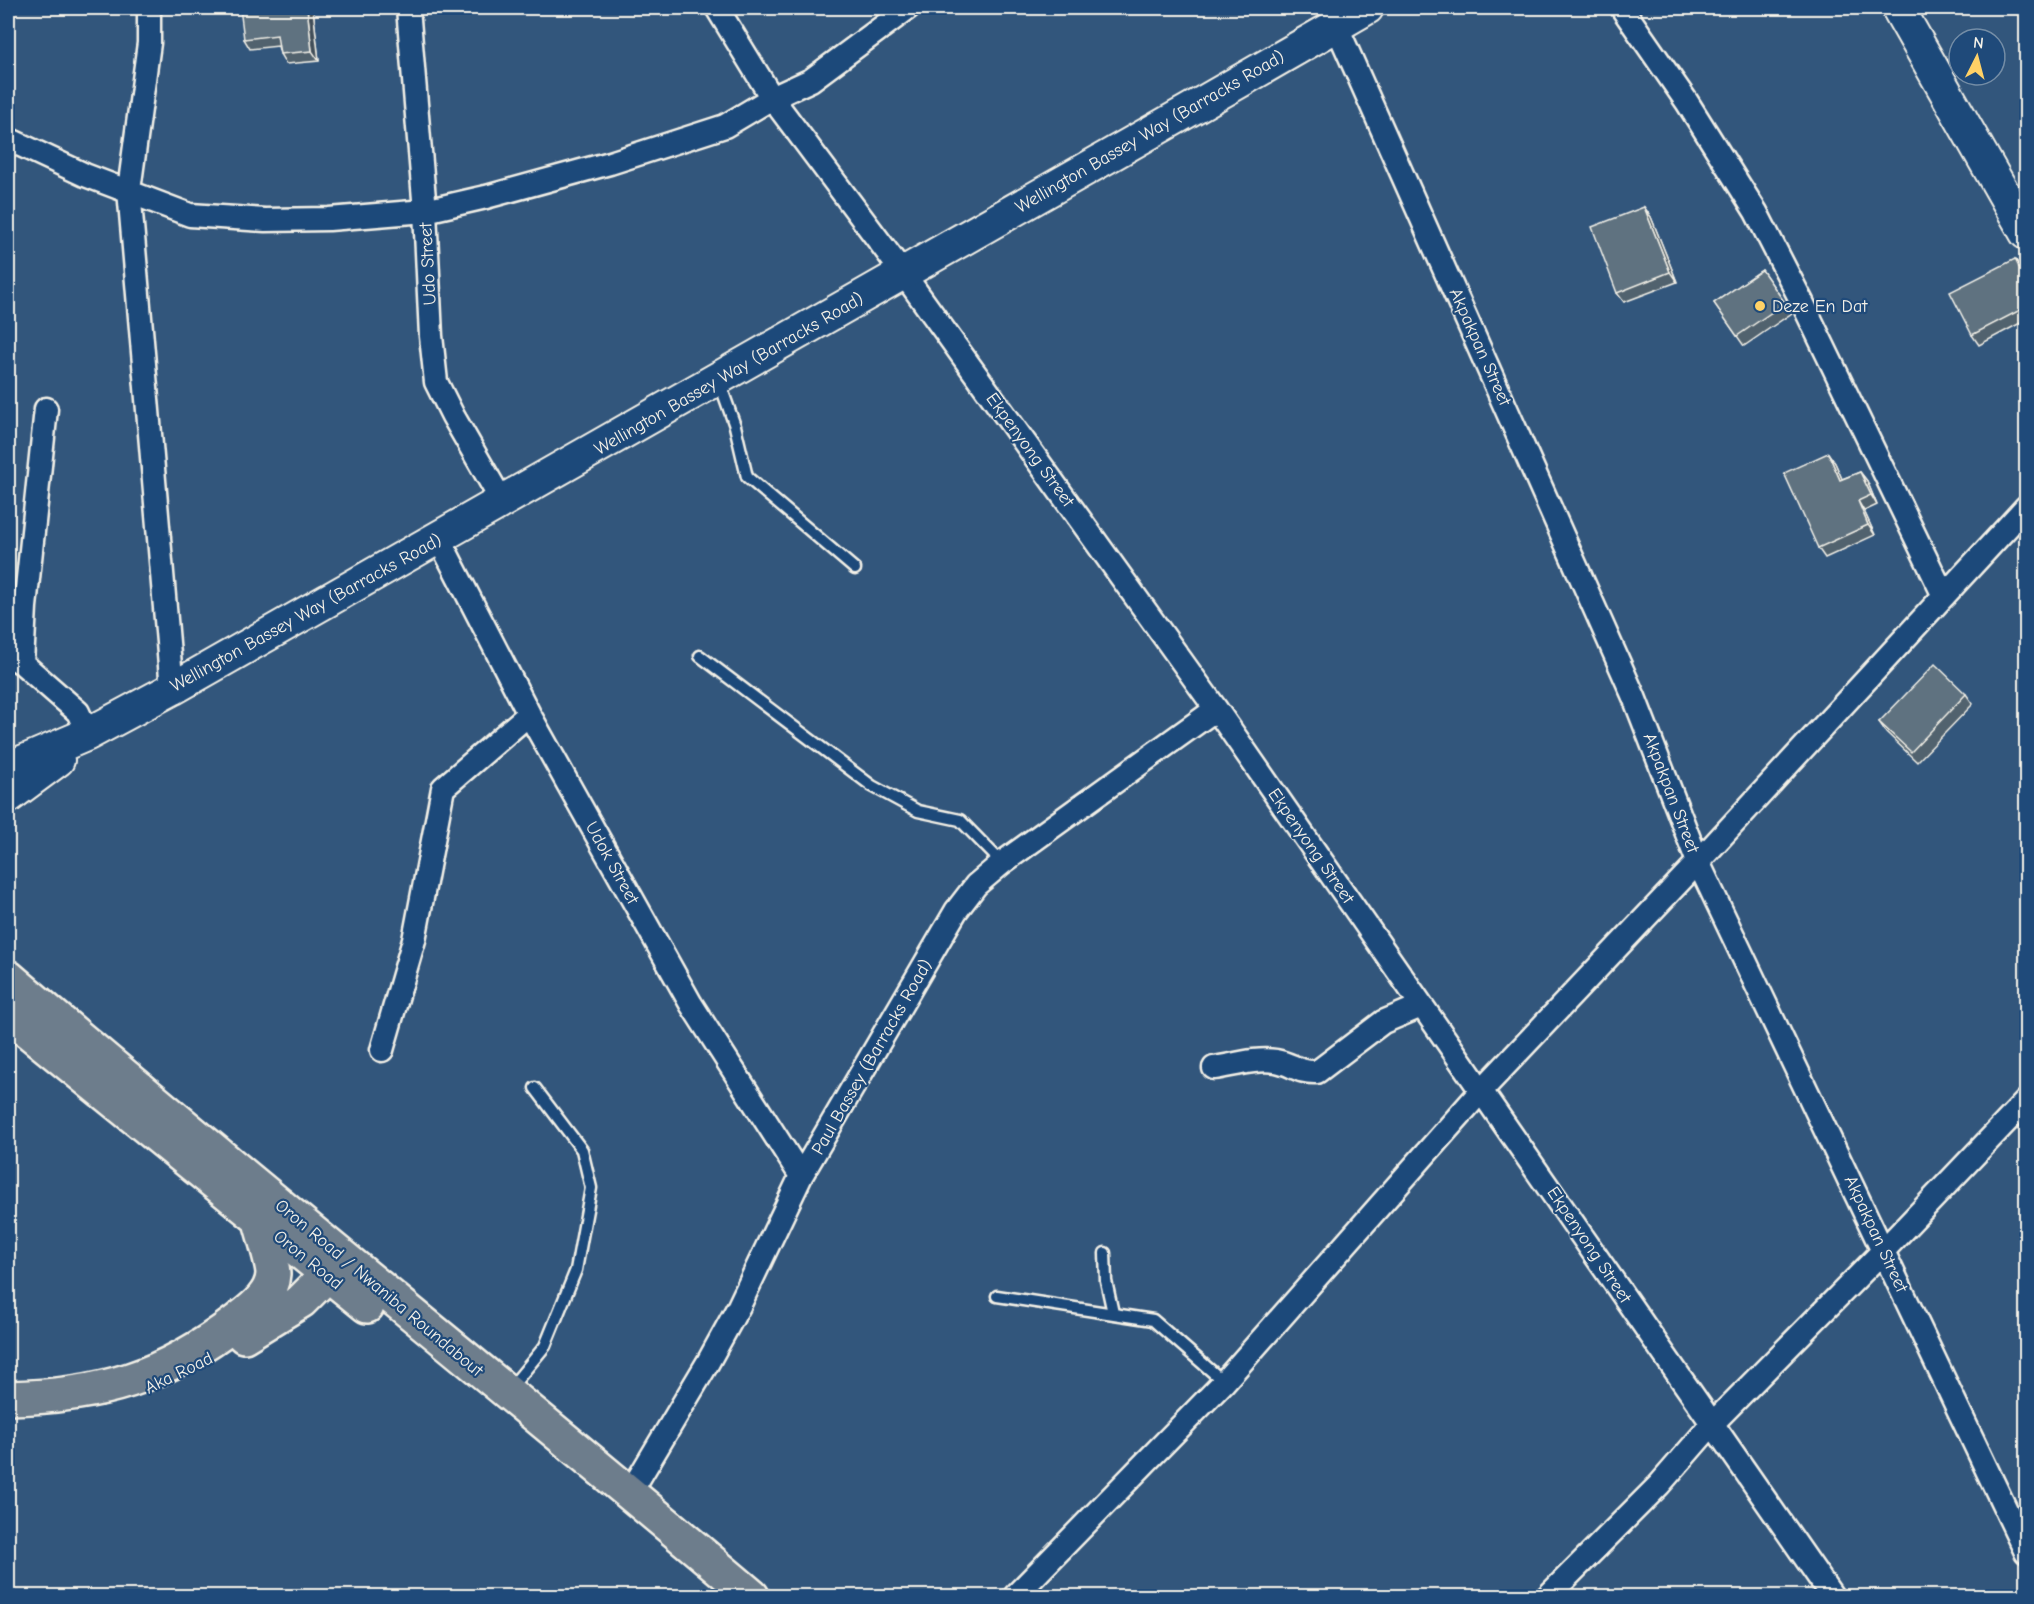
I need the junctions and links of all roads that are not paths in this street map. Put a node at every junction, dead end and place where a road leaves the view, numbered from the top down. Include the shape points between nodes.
1 (149, 8) edge
2 (408, 8) edge
3 (717, 8) edge
4 (908, 8) edge
5 (1367, 8) edge
6 (1622, 8) edge
7 (1898, 8) edge
8 (1336, 25) junction
9 (772, 98) junction
10 (8, 139) edge
11 (129, 190) junction
12 (425, 211) junction
13 (2026, 233) edge
14 (903, 273) junction
15 (719, 381) junction
16 (46, 410) dead end
17 (503, 503) junction
18 (2026, 507) edge
19 (439, 539) junction
20 (855, 569) dead end
21 (1944, 596) junction
22 (700, 656) dead end
23 (15, 659) edge
24 (172, 689) junction
25 (1216, 709) junction
26 (529, 714) junction
27 (88, 734) junction
28 (8, 768) edge
29 (8, 797) edge
30 (1698, 862) junction
31 (1002, 863) junction
32 (8, 976) edge
33 (1421, 1006) junction
34 (8, 1015) edge
35 (382, 1050) dead end
36 (1214, 1068) dead end
37 (535, 1088) dead end
38 (1481, 1091) junction
39 (2026, 1101) edge
40 (801, 1176) junction
41 (260, 1221) junction
42 (1884, 1250) junction
43 (1105, 1253) dead end
44 (327, 1275) junction
45 (997, 1296) dead end
46 (1113, 1313) junction
47 (1224, 1382) junction
48 (506, 1393) junction
49 (8, 1398) edge
50 (8, 1413) edge
51 (1712, 1424) junction
52 (630, 1493) junction
53 (2026, 1552) edge
54 (720, 1596) edge
55 (752, 1596) edge
56 (1015, 1596) edge
57 (1548, 1596) edge
58 (1832, 1596) edge

1 - 11 street via 149,43
2 - 12 street, Udo Street
3 - 9 street, Ekpenyong Street
4 - 9 street via 811,80
5 - 8 main road, Wellington Bassey Way (Barracks Road)
6 - 21 street via 1756,212
7 - 13 main road
8 - 14 main road, Wellington Bassey Way (Barracks Road)
8 - 30 street, Akpakpan Street via 1634,697
9 - 12 street via 725,126 610,163
9 - 14 street, Ekpenyong Street
10 - 11 street via 85,175
11 - 12 street via 190,215 212,217 265,220
11 - 24 street
12 - 17 street, Udo Street via 436,382
14 - 15 main road, Wellington Bassey Way (Barracks Road)
14 - 25 street, Ekpenyong Street
15 - 17 main road, Wellington Bassey Way (Barracks Road)
15 - 20 lane via 747,477
16 - 23 street via 25,607
17 - 19 main road, Wellington Bassey Way (Barracks Road)
18 - 21 street
19 - 24 main road, Wellington Bassey Way (Barracks Road)
19 - 26 street, Udok Street
21 - 30 street
22 - 31 lane via 872,786 918,811 960,820
23 - 27 street via 78,712
24 - 27 main road, Wellington Bassey Way (Barracks Road)
25 - 31 street, Paul Bassey (Barracks Road)
25 - 33 street, Ekpenyong Street
26 - 35 street via 443,788 414,940
26 - 40 street, Udok Street via 691,1004
27 - 28 main road
27 - 29 main road
30 - 38 street
30 - 42 street, Akpakpan Street
31 - 40 street, Paul Bassey (Barracks Road) via 976,885 956,911
32 - 48 highway, Oron Road / Nwaniba Roundabout via 149,1098
33 - 36 street via 1383,1023 1317,1072 1305,1073 1278,1061
33 - 38 street, Ekpenyong Street
34 - 41 highway, Oron Road
37 - 48 lane via 582,1150 591,1188 576,1270 545,1346
38 - 47 street
38 - 51 street, Ekpenyong Street
39 - 42 street
40 - 52 street, Paul Bassey (Barracks Road) via 740,1306
41 - 44 highway, Oron Road
41 - 49 highway via 273,1274 267,1292 255,1307 232,1324 164,1368 137,1379 77,1393
42 - 51 street
42 - 53 street, Akpakpan Street
43 - 46 lane
44 - 50 highway, Aka Road via 301,1301 164,1385 77,1409
44 - 54 highway, Oron Road
45 - 46 lane
46 - 47 lane via 1153,1320
47 - 56 street
48 - 52 highway, Oron Road / Nwaniba Roundabout
51 - 57 street via 1659,1485
51 - 58 street, Ekpenyong Street
52 - 55 highway, Oron Road / Nwaniba Roundabout

